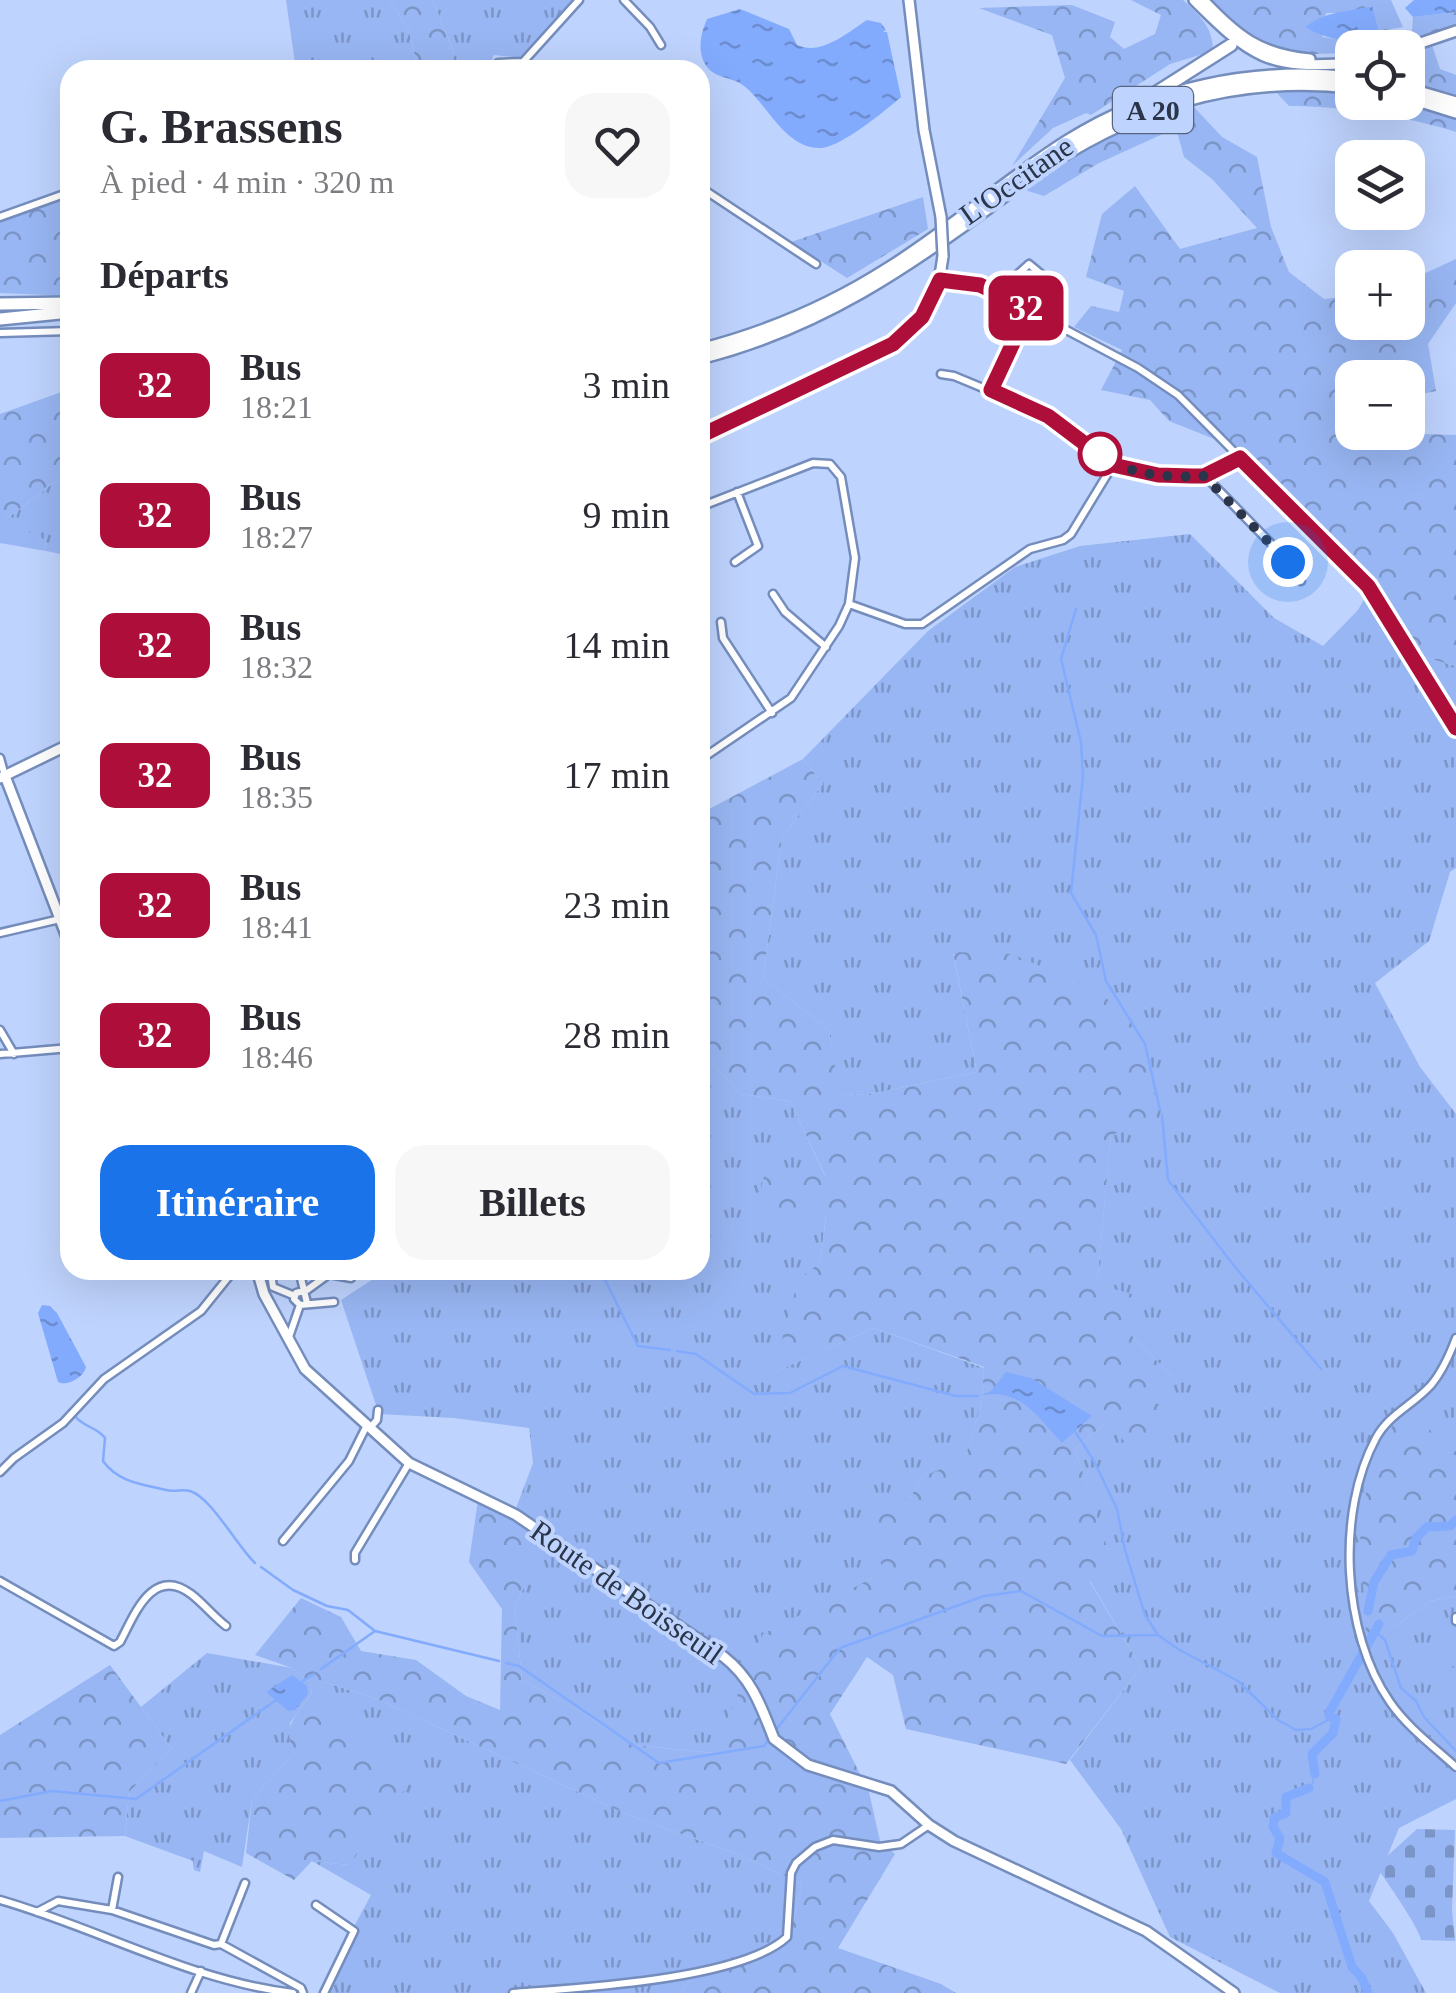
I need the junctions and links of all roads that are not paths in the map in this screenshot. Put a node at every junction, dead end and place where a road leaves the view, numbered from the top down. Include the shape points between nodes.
1 (579, 0) edge
2 (624, 0) edge
3 (909, 0) edge
4 (1194, 0) edge
5 (1202, 0) edge
6 (1456, 33) edge
7 (1231, 43) junction
8 (1425, 43) edge
9 (661, 45) dead end
10 (529, 60) edge
11 (1335, 61) edge
12 (1335, 77) edge
13 (1335, 86) edge
14 (1425, 94) edge
15 (1425, 103) edge
16 (1456, 103) edge
17 (1456, 112) edge
18 (1111, 118) junction
19 (710, 194) edge
20 (60, 196) edge
21 (0, 217) edge
22 (816, 264) dead end
23 (940, 280) junction
24 (1059, 289) dead end
25 (997, 293) junction
26 (60, 303) edge
27 (0, 304) edge
28 (1029, 309) junction
29 (60, 312) edge
30 (0, 315) edge
31 (60, 331) edge
32 (0, 333) edge
33 (710, 347) edge
34 (710, 355) edge
35 (942, 374) dead end
36 (991, 390) junction
37 (710, 431) edge
38 (1240, 458) junction
39 (1113, 465) junction
40 (1204, 476) junction
41 (737, 492) junction
42 (710, 503) edge
43 (735, 562) dead end
44 (1302, 582) dead end
45 (773, 594) dead end
46 (848, 604) junction
47 (721, 622) dead end
48 (826, 647) junction
49 (772, 713) junction
50 (1456, 728) edge
51 (60, 749) edge
52 (710, 753) edge
53 (0, 758) edge
54 (3, 777) edge
55 (60, 919) joint
56 (0, 933) edge
57 (0, 1030) edge
58 (60, 1049) edge
59 (0, 1054) edge
60 (14, 1054) junction
61 (226, 1280) edge
62 (261, 1280) edge
63 (272, 1280) edge
64 (303, 1280) edge
65 (319, 1280) edge
66 (273, 1287) junction
67 (306, 1290) junction
68 (295, 1296) junction
69 (265, 1297) junction
70 (334, 1302) dead end
71 (304, 1304) junction
72 (1456, 1338) edge
73 (288, 1339) junction
74 (378, 1410) dead end
75 (368, 1426) junction
76 (409, 1464) junction
77 (0, 1472) edge
78 (284, 1540) dead end
79 (355, 1560) dead end
80 (0, 1581) edge
81 (226, 1626) dead end
82 (1454, 1763) edge
83 (928, 1825) junction
84 (118, 1877) dead end
85 (245, 1883) dead end
86 (0, 1900) edge
87 (316, 1905) dead end
88 (112, 1910) junction
89 (36, 1912) junction
90 (221, 1944) junction
91 (202, 1972) junction
92 (191, 1993) edge
93 (293, 1993) edge
94 (303, 1993) edge
95 (324, 1993) edge
96 (512, 1993) edge
97 (1234, 1993) edge

1 - 10 street
2 - 9 street
3 - 23 main road, bridge via 941,217
4 - 7 main road
5 - 7 main road
6 - 8 main road
7 - 11 main road via 1304,61
7 - 18 highway
12 - 18 highway, L'Occitane / A 20 via 1243,79
13 - 34 highway, L'Occitane / A 20 via 1234,89 1120,123 1056,159 858,296 788,330
14 - 16 highway
15 - 17 highway
18 - 33 highway, L'Occitane / A 20 via 865,283 774,326
19 - 22 street
20 - 21 street
23 - 25 street
23 - 37 main road via 922,317 893,344
24 - 25 street via 1029,264
25 - 28 street
26 - 27 highway
28 - 36 street
28 - 38 street via 1152,375
29 - 30 highway
31 - 32 street
35 - 36 street
36 - 39 street via 1048,416
38 - 40 street
38 - 50 street via 1368,586
39 - 40 street
39 - 46 street via 1071,534 1030,549 922,624
40 - 44 street
41 - 42 street
41 - 43 street via 758,546
41 - 46 street via 814,462 836,468 855,558
45 - 48 street
46 - 48 street
47 - 49 street via 723,638
48 - 49 street via 791,698
49 - 52 street
51 - 54 main road
53 - 54 street
54 - 55 main road
55 - 56 street
57 - 60 street
58 - 60 street
59 - 60 street
61 - 77 street via 201,1311 104,1380 70,1417
62 - 69 main road, Route de Boisseuil
63 - 66 street
64 - 67 street
65 - 67 street
66 - 68 street
66 - 69 street
67 - 68 street
67 - 71 street
68 - 71 street
69 - 73 main road, Route de Boisseuil
70 - 71 street
71 - 73 street
72 - 82 street via 1430,1386 1376,1438 1353,1510 1350,1562 1351,1600 1364,1648 1390,1702
73 - 75 main road, Route de Boisseuil via 305,1369
74 - 75 street
75 - 76 main road, Route de Boisseuil
75 - 78 street
76 - 79 street
76 - 83 main road, Route de Boisseuil via 516,1516 724,1657 752,1685 780,1746 826,1772 891,1791
80 - 81 street via 114,1646 140,1602 159,1587 189,1592
83 - 96 street via 901,1844 879,1848 834,1840 815,1847 790,1873 786,1937 744,1962 620,1985
83 - 97 main road, Route de Boisseuil via 1146,1931
84 - 88 street
85 - 90 street
86 - 89 street
87 - 95 street via 354,1931
88 - 89 street via 58,1901
88 - 90 street
89 - 91 street
90 - 94 street
91 - 92 street
91 - 93 street

